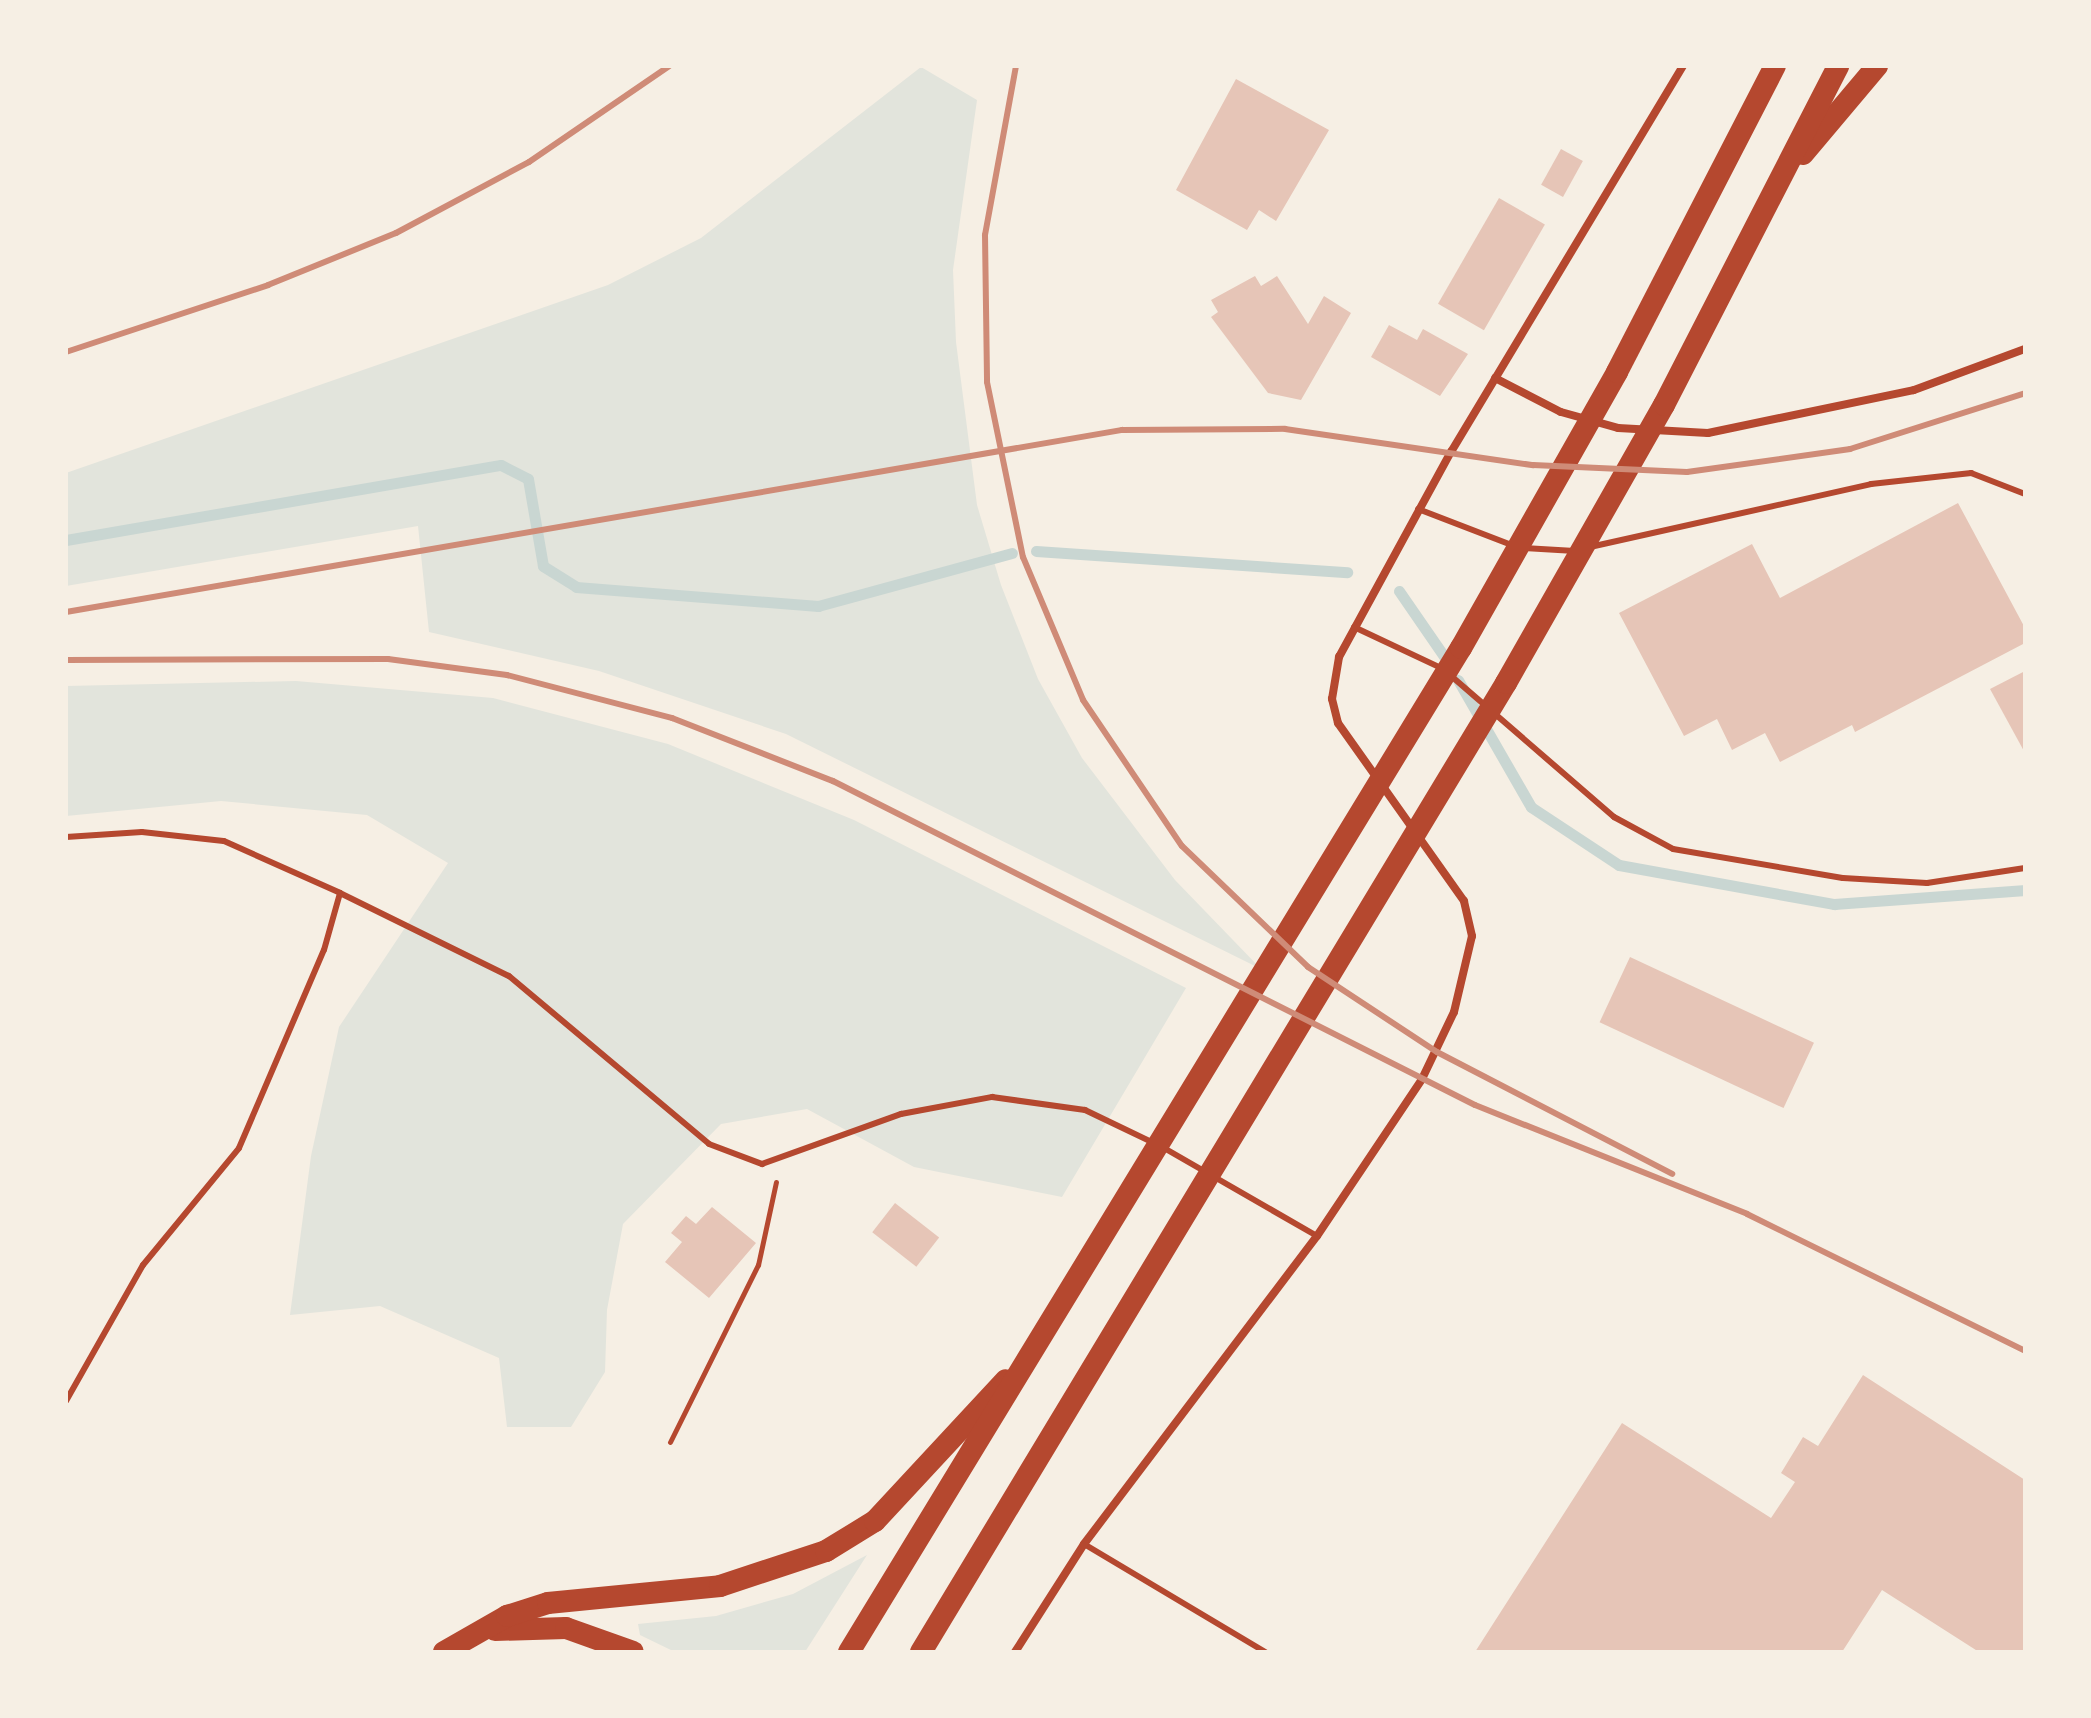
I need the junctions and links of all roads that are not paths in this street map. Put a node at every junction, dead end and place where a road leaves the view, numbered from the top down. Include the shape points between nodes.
1 (1683, 66) edge
2 (1775, 66) edge
3 (1838, 66) edge
4 (1877, 66) edge
5 (1817, 126) junction
6 (2025, 349) edge
7 (1495, 378) junction
8 (2025, 494) edge
9 (1418, 509) junction
10 (1354, 627) junction
11 (66, 837) edge
12 (2025, 868) edge
13 (340, 893) junction
14 (1317, 1236) junction
15 (1050, 1330) junction
16 (66, 1401) edge
17 (1084, 1544) junction
18 (474, 1632) junction
19 (444, 1652) edge
20 (633, 1652) edge
21 (849, 1652) edge
22 (921, 1652) edge
23 (1015, 1652) edge
24 (1265, 1652) edge

1 - 7 street
2 - 15 highway via 1617,372 1461,648
3 - 5 highway
4 - 5 highway
5 - 22 highway via 1779,182 1664,405 1506,683
6 - 7 street via 1914,390 1708,433 1618,428 1561,412
7 - 9 street
8 - 9 lane via 1971,473 1871,484 1566,553 1515,547
9 - 10 street
10 - 12 lane via 1433,661 1614,817 1673,849 1885,881 1927,883
10 - 14 street via 1332,699 1338,723 1447,869 1472,936 1437,1052
11 - 13 lane via 142,832 224,841
13 - 14 lane via 509,976 709,1144 762,1164 901,1114 992,1097 1049,1101 1129,1128
13 - 16 lane via 324,950 239,1148 143,1265
14 - 17 street
15 - 18 highway via 927,1471 875,1521 826,1551 720,1586 548,1603
15 - 21 highway
17 - 23 street
17 - 24 lane
18 - 19 highway
18 - 20 highway via 566,1628

